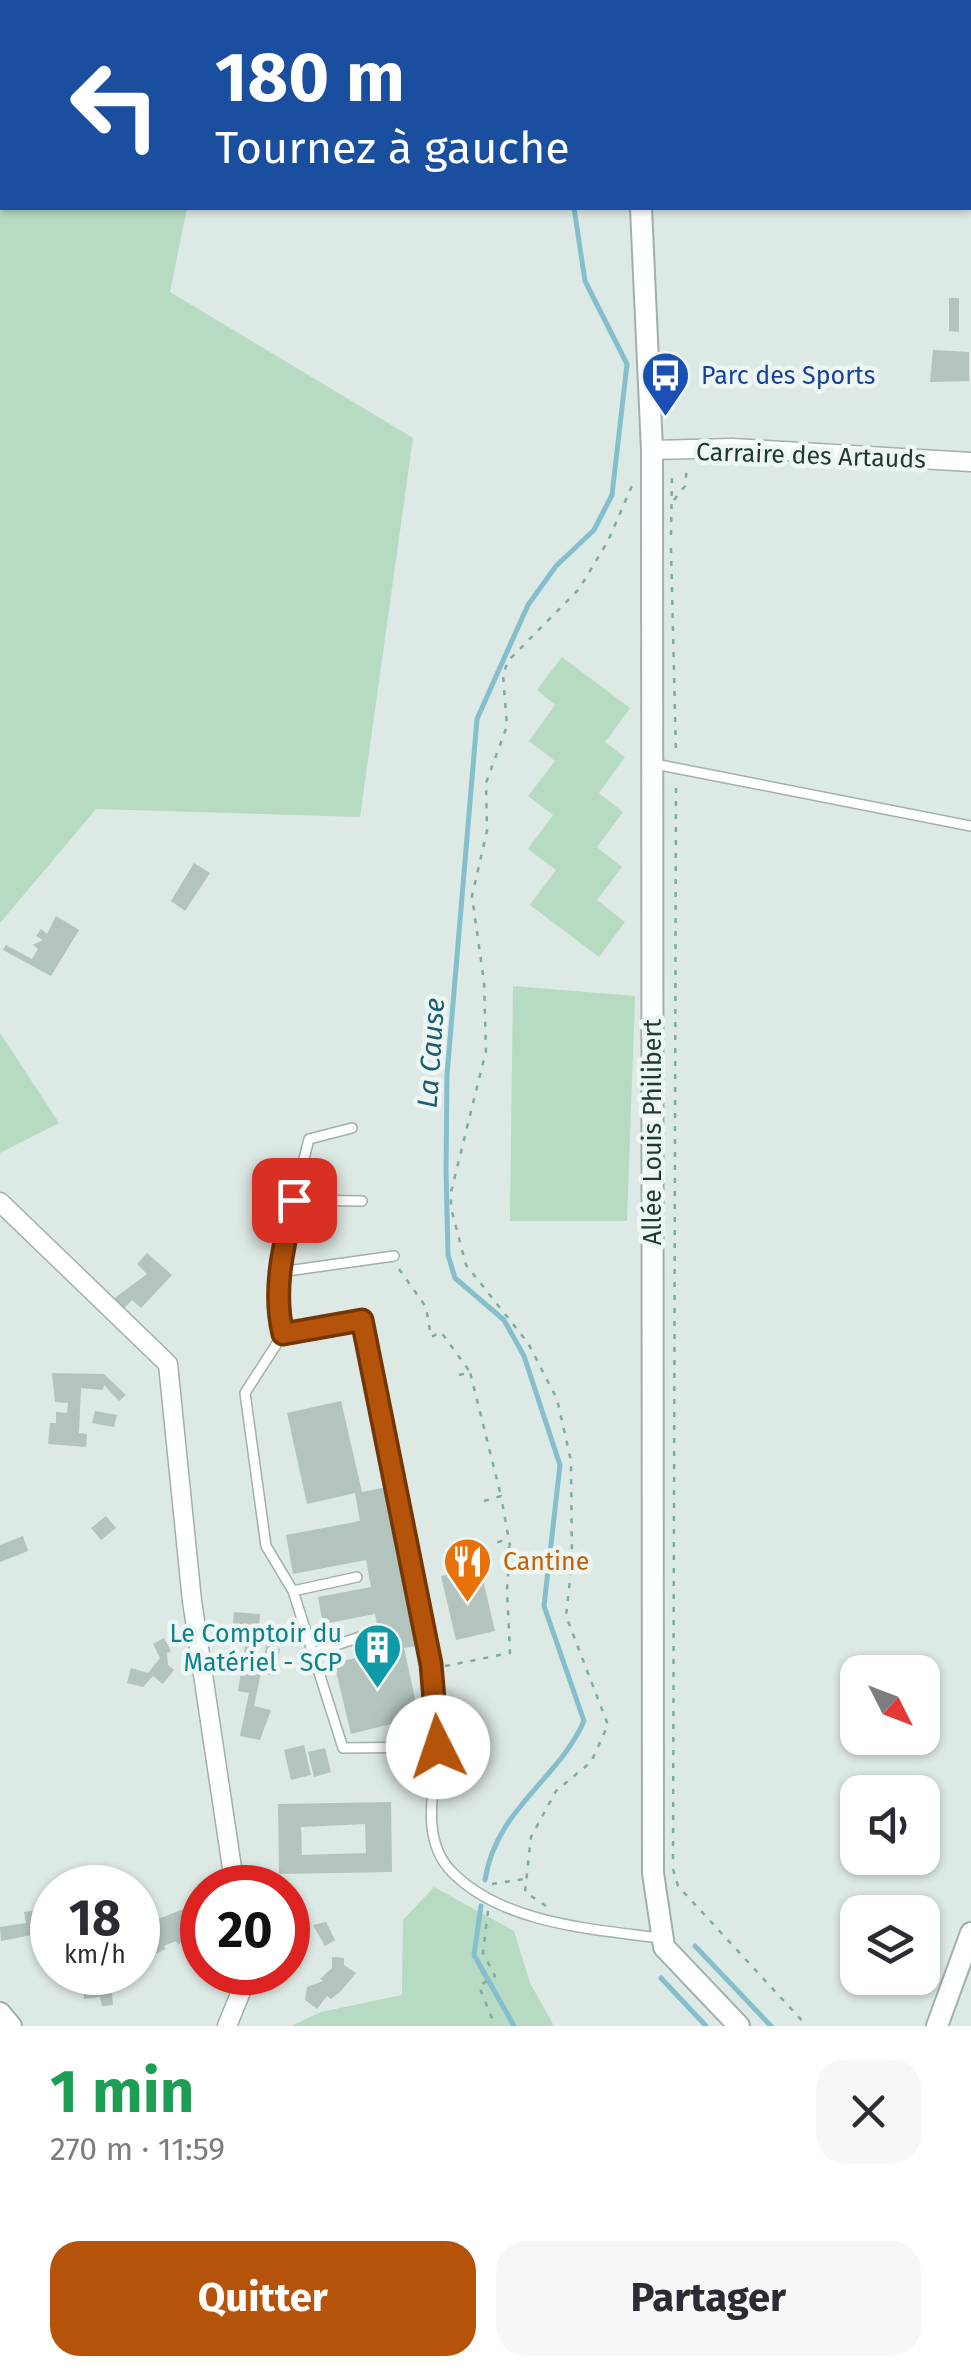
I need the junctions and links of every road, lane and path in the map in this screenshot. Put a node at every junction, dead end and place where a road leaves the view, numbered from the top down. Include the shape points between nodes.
1 (642, 210) edge
2 (685, 451) junction
3 (651, 457) junction
4 (971, 462) edge
5 (673, 502) junction
6 (652, 763) junction
7 (676, 766) junction
8 (971, 826) edge
9 (352, 1128) dead end
10 (294, 1200) junction
11 (362, 1201) dead end
12 (0, 1202) edge
13 (394, 1256) joint
14 (280, 1272) junction
15 (283, 1334) junction
16 (470, 1372) junction
17 (459, 1374) dead end
18 (500, 1496) junction
19 (484, 1501) dead end
20 (492, 1544) dead end
21 (510, 1548) junction
22 (357, 1577) dead end
23 (294, 1591) junction
24 (366, 1634) dead end
25 (315, 1652) junction
26 (431, 1664) junction
27 (438, 1747) junction
28 (232, 1865) edge
29 (662, 1869) junction
30 (527, 1878) junction
31 (492, 1884) dead end
32 (488, 1910) dead end
33 (551, 1910) dead end
34 (971, 1933) edge
35 (660, 1938) junction
36 (240, 1995) edge
37 (0, 2013) edge
38 (10, 2026) edge
39 (227, 2026) edge
40 (495, 2026) edge
41 (739, 2026) edge
42 (807, 2026) edge
43 (937, 2026) edge

1 - 3 street, Allée Louis Philibert
2 - 3 street, Carraire des Artauds
2 - 4 street, Carraire des Artauds via 748,448
2 - 5 path via 687,480
3 - 5 path via 674,476
3 - 6 street, Allée Louis Philibert
3 - 30 path via 625,493 608,541 579,589 508,660 507,726 486,783 487,830 472,896 486,1051 452,1208 466,1265 528,1343 557,1399 571,1462 566,1616 608,1725 591,1762 556,1791 531,1837
5 - 7 path
6 - 7 lane
6 - 29 street, Allée Louis Philibert
7 - 8 lane
7 - 29 path
9 - 10 lane via 309,1138
10 - 11 lane
10 - 14 lane
12 - 28 street via 168,1364 192,1602
13 - 14 lane
13 - 16 path via 401,1277 426,1308 431,1337 448,1336
14 - 15 lane
15 - 23 lane via 244,1393 266,1546
15 - 26 lane via 362,1320
16 - 17 path
16 - 18 path
18 - 19 path
18 - 21 path
20 - 21 path via 502,1541
21 - 26 path via 510,1653
22 - 23 lane
23 - 25 lane
24 - 25 lane
25 - 27 lane via 342,1748
26 - 27 lane
27 - 35 lane via 432,1831 452,1872 477,1891 544,1918
29 - 35 street, Allée Louis Philibert
29 - 42 path
30 - 31 path
30 - 33 path via 526,1892
32 - 40 path via 483,1953 495,1976 479,1986
34 - 43 street
35 - 41 street
36 - 39 street
37 - 38 street

